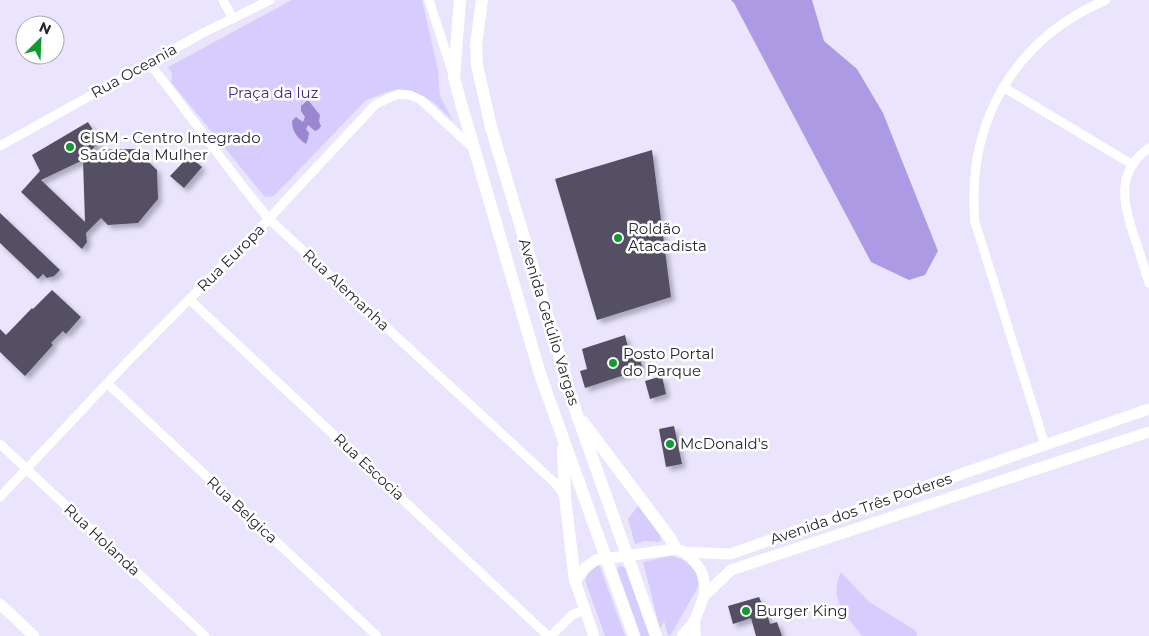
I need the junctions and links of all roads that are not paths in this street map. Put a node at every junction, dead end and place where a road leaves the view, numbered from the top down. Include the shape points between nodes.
1 (223, 0) edge
2 (270, 0) edge
3 (429, 0) edge
4 (460, 0) edge
5 (473, 0) edge
6 (482, 0) edge
7 (1106, 0) edge
8 (233, 19) junction
9 (476, 46) junction
10 (149, 63) junction
11 (454, 77) junction
12 (1004, 87) junction
13 (0, 146) edge
14 (1149, 148) edge
15 (475, 150) junction
16 (1133, 165) junction
17 (270, 220) junction
18 (1149, 283) edge
19 (189, 299) junction
20 (108, 384) junction
21 (1149, 409) edge
22 (576, 412) junction
23 (1149, 432) edge
24 (562, 434) junction
25 (0, 444) edge
26 (1045, 445) junction
27 (27, 469) junction
28 (565, 496) junction
29 (0, 497) edge
30 (680, 551) junction
31 (627, 556) junction
32 (607, 558) junction
33 (575, 581) junction
34 (704, 596) junction
35 (0, 604) edge
36 (584, 610) junction
37 (694, 622) junction
38 (34, 636) edge
39 (205, 636) edge
40 (377, 636) edge
41 (550, 636) edge
42 (594, 636) edge
43 (634, 636) edge
44 (656, 636) edge
45 (682, 636) edge
46 (695, 636) edge

1 - 8 street
2 - 8 street, Rua Oceania
3 - 11 street, Avenida Getúlio Vargas
4 - 11 main road, Avenida Getúlio Vargas
5 - 9 main road via 469,24
6 - 9 main road, Avenida Getúlio Vargas
7 - 12 street via 1045,36 1019,64
8 - 10 street, Rua Oceania
9 - 22 main road, Avenida Getúlio Vargas via 482,93 491,127
10 - 13 street, Rua Oceania
10 - 17 street, Rua Alemanha
11 - 15 main road, Avenida Getúlio Vargas
12 - 16 street
12 - 26 street via 990,112 979,147 974,184 975,222
14 - 16 street
15 - 17 street, Rua Europa via 421,100 398,94 376,104
15 - 24 main road, Avenida Getúlio Vargas via 540,374
16 - 18 street via 1126,182 1124,200
17 - 19 street, Rua Europa
17 - 28 street, Rua Alemanha via 555,483
19 - 20 street, Rua Europa
19 - 41 street, Rua Escocia
20 - 27 street, Rua Europa
20 - 40 street, Rua Belgica
21 - 26 street, Avenida dos Três Poderes
22 - 30 main road
22 - 31 main road, Avenida Getúlio Vargas
23 - 34 street, Avenida dos Três Poderes via 731,570
24 - 28 main road
24 - 32 main road, Avenida Getúlio Vargas
25 - 27 street, Rua Holanda
26 - 30 street, Avenida dos Três Poderes via 730,554
27 - 29 street, Rua Europa
27 - 39 street, Rua Holanda
28 - 33 main road
30 - 31 street, Avenida dos Três Poderes
30 - 34 street via 696,562 704,573
31 - 32 street, Avenida dos Três Poderes
31 - 44 main road, Avenida Getúlio Vargas
32 - 33 street, Avenida dos Três Poderes via 590,563
32 - 43 main road, Avenida Getúlio Vargas
33 - 36 street
34 - 37 street, Avenida dos Três Poderes
35 - 38 street
36 - 41 street via 572,616
36 - 42 street
37 - 45 street, Avenida dos Três Poderes
37 - 46 main road

